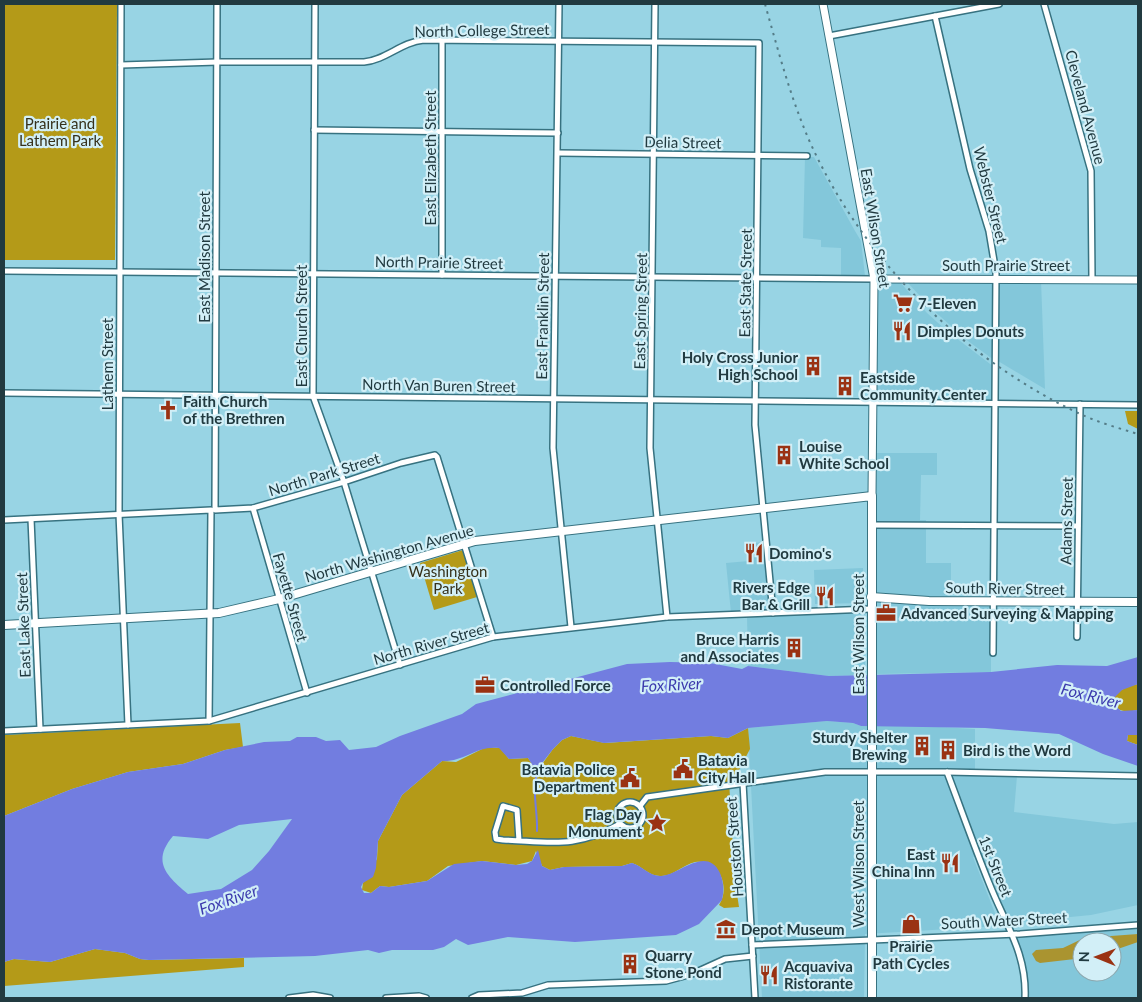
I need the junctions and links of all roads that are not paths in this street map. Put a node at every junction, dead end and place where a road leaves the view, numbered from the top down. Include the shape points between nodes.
1 (121, 4) edge
2 (218, 4) edge
3 (315, 4) edge
4 (559, 4) edge
5 (655, 4) edge
6 (823, 4) edge
7 (998, 4) edge
8 (1044, 4) edge
9 (935, 16) junction
10 (829, 36) junction
11 (442, 41) junction
12 (559, 42) junction
13 (654, 42) junction
14 (759, 43) joint
15 (218, 62) junction
16 (314, 62) junction
17 (120, 65) junction
18 (314, 130) junction
19 (443, 132) junction
20 (558, 133) junction
21 (558, 153) junction
22 (654, 154) junction
23 (759, 155) junction
24 (807, 156) dead end
25 (4, 271) edge
26 (119, 272) junction
27 (217, 273) junction
28 (314, 273) junction
29 (442, 275) junction
30 (555, 276) junction
31 (653, 277) junction
32 (758, 277) junction
33 (874, 278) junction
34 (997, 279) junction
35 (1092, 279) junction
36 (1138, 280) edge
37 (4, 393) edge
38 (120, 394) junction
39 (216, 395) junction
40 (313, 396) junction
41 (554, 399) junction
42 (650, 400) junction
43 (755, 401) junction
44 (873, 402) junction
45 (996, 403) junction
46 (1080, 404) junction
47 (1138, 405) edge
48 (344, 482) junction
49 (872, 496) junction
50 (253, 508) junction
51 (762, 509) junction
52 (213, 510) junction
53 (119, 514) junction
54 (31, 519) junction
55 (4, 520) edge
56 (657, 520) junction
57 (872, 525) junction
58 (994, 526) junction
59 (1078, 526) junction
60 (561, 530) junction
61 (465, 544) junction
62 (372, 572) junction
63 (871, 597) junction
64 (279, 599) junction
65 (993, 602) junction
66 (1138, 602) edge
67 (1078, 603) junction
68 (871, 609) junction
69 (773, 613) junction
70 (210, 614) junction
71 (667, 618) junction
72 (124, 619) junction
73 (36, 624) junction
74 (4, 626) edge
75 (572, 627) junction
76 (493, 637) junction
77 (1077, 637) dead end
78 (993, 653) dead end
79 (400, 665) junction
80 (306, 693) junction
81 (209, 721) junction
82 (128, 725) junction
83 (40, 729) junction
84 (871, 729) joint
85 (4, 731) edge
86 (871, 771) junction
87 (947, 772) junction
88 (1138, 776) edge
89 (743, 783) junction
90 (640, 806) junction
91 (620, 824) junction
92 (519, 841) junction
93 (1138, 925) edge
94 (1010, 934) junction
95 (872, 941) junction
96 (752, 946) junction
97 (753, 956) junction
98 (289, 998) edge
99 (330, 998) edge
100 (386, 998) edge
101 (426, 998) edge
102 (472, 998) edge
103 (755, 998) edge
104 (872, 998) edge
105 (1025, 998) edge

1 - 17 street, Lathem Street
2 - 15 street, East Madison Street
3 - 16 street, East Church Street
4 - 12 street, East Franklin Street
5 - 13 street, East Spring Street
6 - 10 street, East Wilson Street
7 - 9 street
8 - 35 street, Cleveland Avenue via 1090,162
9 - 10 street
9 - 34 street, Webster Street via 970,169 989,231
10 - 33 street, East Wilson Street
11 - 12 street, North College Street
11 - 16 street, North College Street via 412,42 370,61
11 - 19 street, East Elizabeth Street
12 - 13 street, North College Street
12 - 20 street, East Franklin Street
13 - 14 street, North College Street
13 - 22 street, East Spring Street
14 - 23 street, East State Street
15 - 16 street, North College Street
15 - 17 street, North College Street
15 - 27 street, East Madison Street
16 - 18 street, East Church Street
17 - 26 street, Lathem Street
18 - 19 street
18 - 28 street, East Church Street
19 - 20 street
19 - 29 street, East Elizabeth Street
20 - 21 street, East Franklin Street
21 - 22 street, Delia Street
21 - 30 street, East Franklin Street
22 - 23 street, Delia Street
22 - 31 street, East Spring Street
23 - 24 street, Delia Street
23 - 32 street, East State Street
25 - 26 street, North Prairie Street
26 - 27 street, North Prairie Street
26 - 38 street, Lathem Street
27 - 28 street, North Prairie Street
27 - 39 street, East Madison Street
28 - 29 street, North Prairie Street
28 - 40 street, East Church Street
29 - 30 street, North Prairie Street
30 - 31 street, North Prairie Street
30 - 41 street, East Franklin Street
31 - 32 street, North Prairie Street
31 - 42 street, East Spring Street
32 - 33 street, North Prairie Street
32 - 43 street, East State Street
33 - 34 street, South Prairie Street
33 - 44 street, East Wilson Street
34 - 35 street, South Prairie Street
34 - 45 street, Webster Street
35 - 36 street, South Prairie Street
37 - 38 street, North Van Buren Street
38 - 39 street, North Van Buren Street
38 - 53 street, Lathem Street
39 - 40 street, North Van Buren Street
39 - 52 street, East Madison Street
40 - 41 street, North Van Buren Street
40 - 48 street, East Church Street
41 - 42 street, North Van Buren Street
41 - 60 street, East Franklin Street via 553,448
42 - 43 street, North Van Buren Street
42 - 56 street, East Spring Street via 650,448
43 - 44 street, North Van Buren Street
43 - 51 street, East State Street
44 - 45 street, North Van Buren Street
44 - 49 street, East Wilson Street
45 - 46 street, North Van Buren Street
45 - 58 street, Webster Street
46 - 47 street, North Van Buren Street
46 - 59 street, Adams Street
48 - 50 street, North Park Street
48 - 61 street, North Park Street via 401,463 431,455 437,457
48 - 62 street, East Church Street
49 - 51 main road, North Washington Avenue
49 - 57 main road, East Wilson Street
50 - 52 street, North Park Street
50 - 64 street, Fayette Street
51 - 56 main road, North Washington Avenue
51 - 69 street, East State Street
52 - 53 street, North Park Street
52 - 70 street, East Madison Street
53 - 54 street, North Park Street
53 - 72 street, Lathem Street
54 - 55 street, North Park Street
54 - 73 street, East Lake Street
56 - 60 main road, North Washington Avenue
56 - 71 street, East Spring Street
57 - 58 street
57 - 63 main road, East Wilson Street
58 - 59 street
58 - 65 street, Webster Street
59 - 67 street, Adams Street
60 - 61 main road, North Washington Avenue
60 - 75 street, East Franklin Street
61 - 62 main road, North Washington Avenue
61 - 76 street
62 - 64 main road, North Washington Avenue
62 - 79 street, East Church Street
63 - 65 main road, South River Street
63 - 68 main road, East Wilson Street
64 - 70 main road, North Washington Avenue
64 - 80 street, Fayette Street
65 - 67 main road, South River Street
65 - 78 street, Webster Street
66 - 67 main road, South River Street
67 - 77 street, Adams Street
68 - 69 street, North River Street
68 - 84 main road, East Wilson Street
69 - 71 street, North River Street
70 - 72 main road, North Washington Avenue
70 - 81 street, East Madison Street
71 - 75 street, North River Street
72 - 73 main road, North Washington Avenue
72 - 82 street, Lathem Street
73 - 74 main road, North Washington Avenue
73 - 83 street, East Lake Street
75 - 76 street, North River Street
76 - 79 street, North River Street
79 - 80 street, North River Street
80 - 81 street, North River Street
81 - 82 street, North River Street
82 - 83 street, North River Street
83 - 85 street, North River Street
84 - 86 main road, West Wilson Street
86 - 87 street
86 - 89 street via 825,772
86 - 95 main road, West Wilson Street
87 - 88 street
87 - 94 street, 1st Street
89 - 90 street via 647,797
89 - 96 street, Houston Street
90 - 91 street via 643,818 638,825 630,828
90 - 91 street via 632,802 620,806 617,813
91 - 92 street via 579,842
92 - 92 street via 496,839 494,832 503,806 517,810
93 - 94 street, South Water Street
94 - 95 street, South Water Street
94 - 105 street, 1st Street via 1023,963
95 - 96 street, South Water Street
95 - 104 main road, West Wilson Street
96 - 97 street, Houston Street
97 - 102 street via 726,959 666,981 548,985 522,993
97 - 103 street, Houston Street
98 - 99 street via 313,995
100 - 101 street

